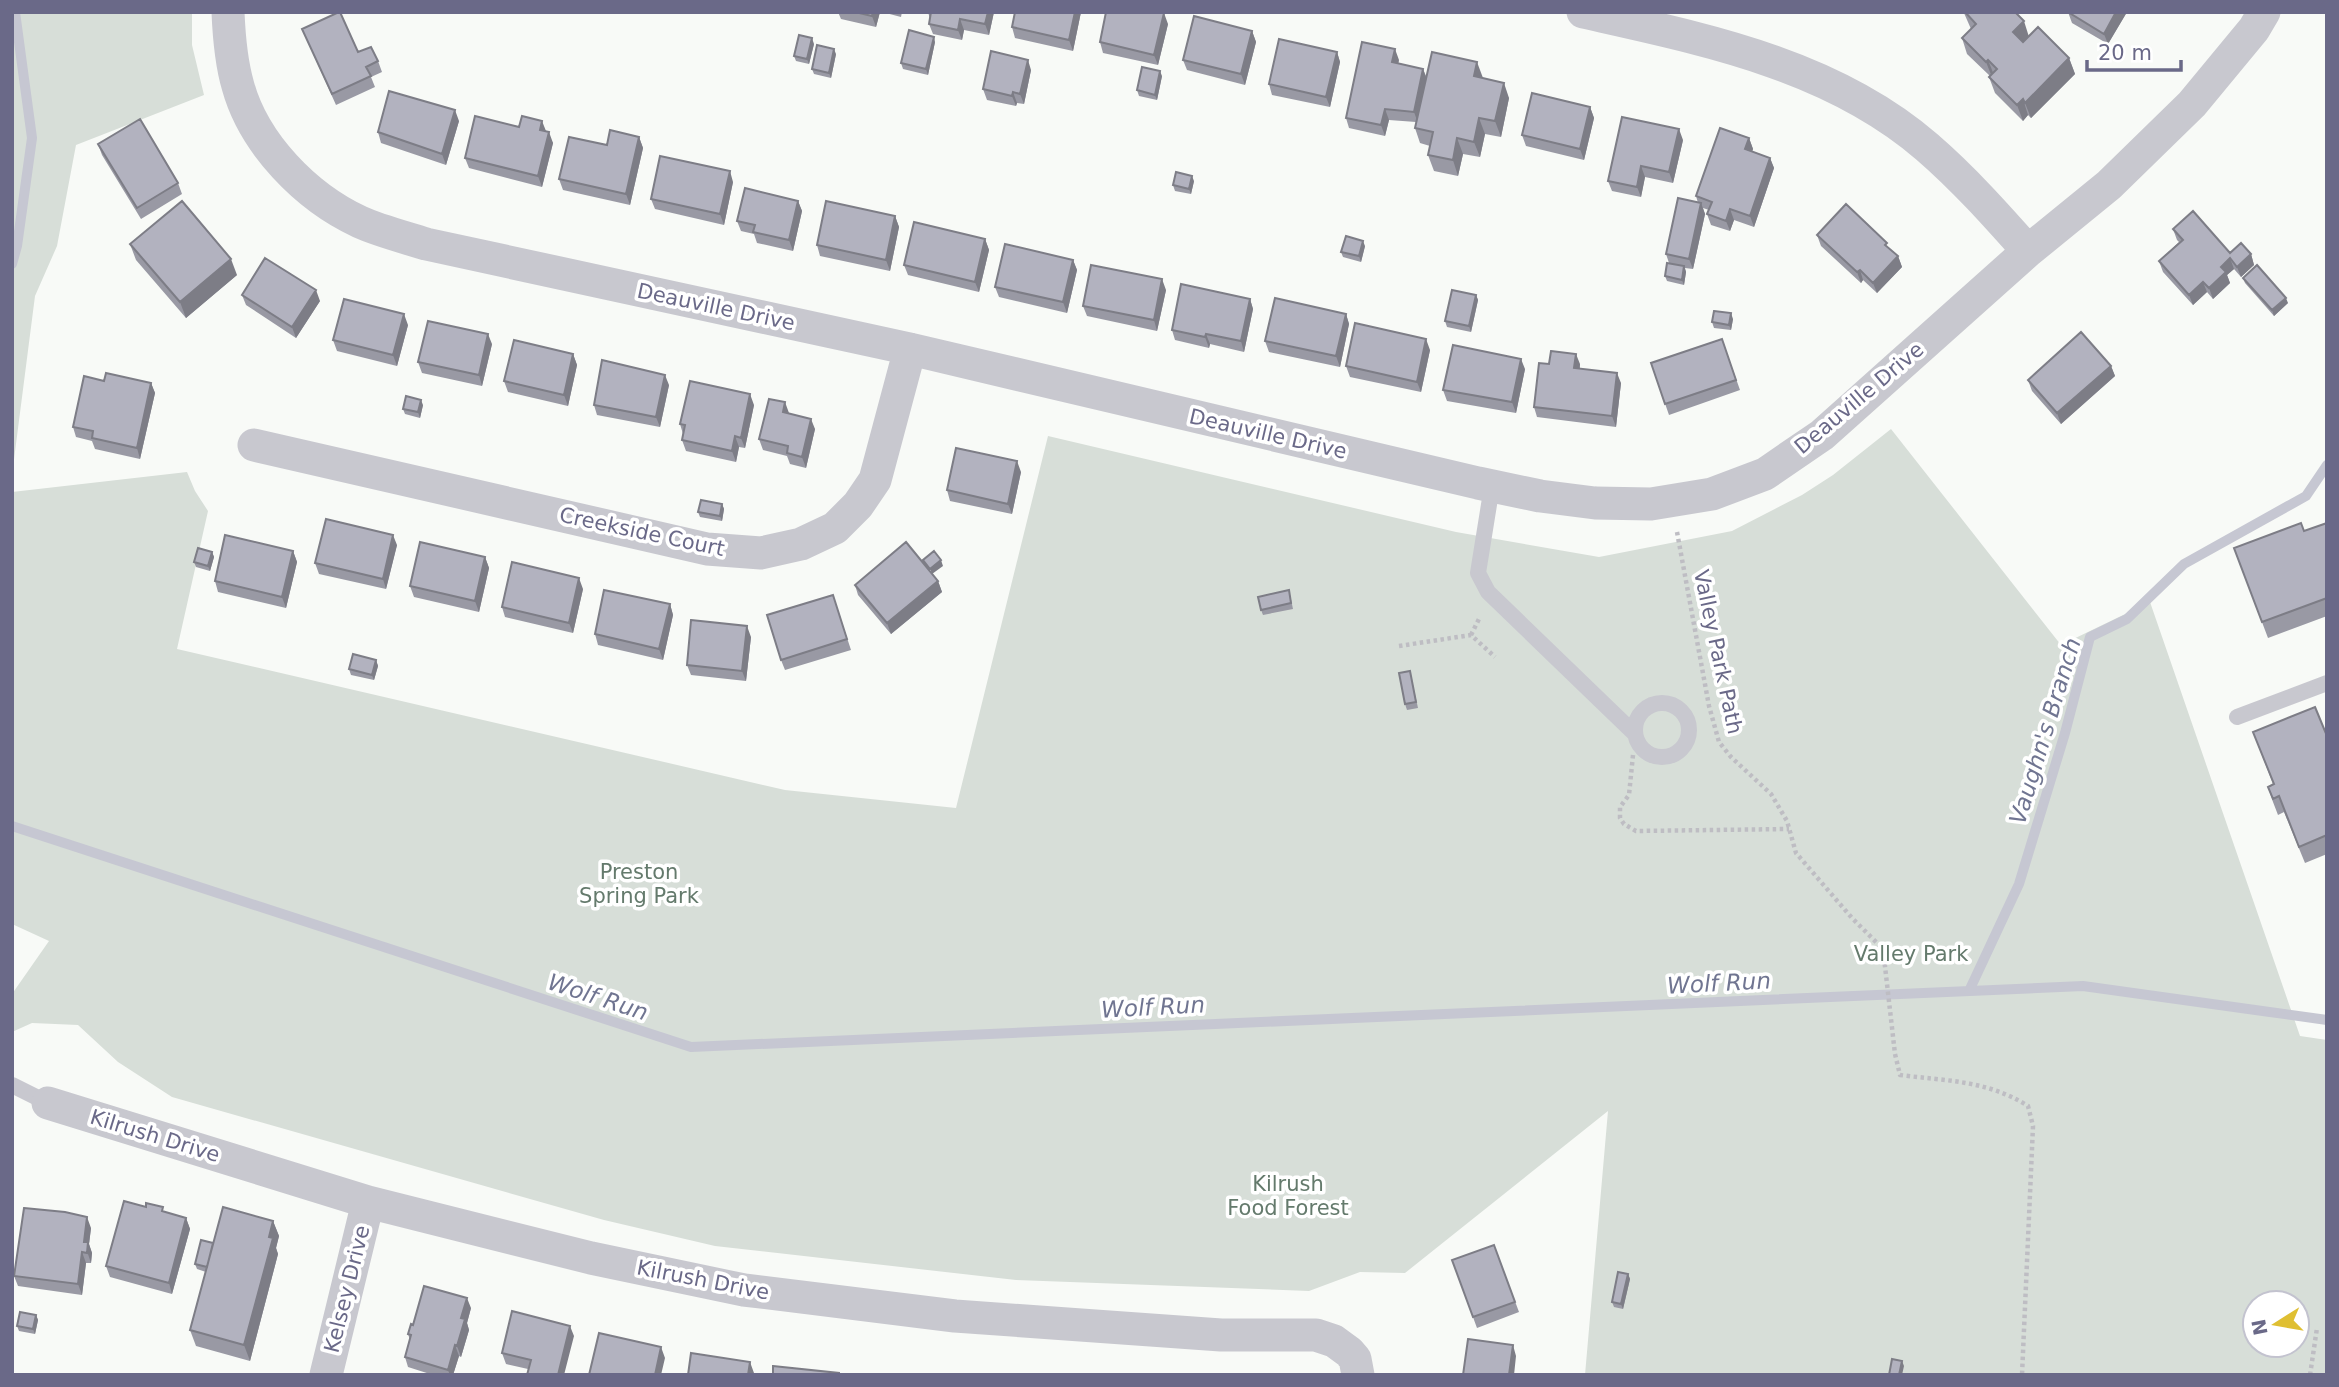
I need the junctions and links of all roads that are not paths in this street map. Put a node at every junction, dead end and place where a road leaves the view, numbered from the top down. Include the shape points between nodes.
1 (1583, 12) edge
2 (2264, 12) edge
3 (228, 15) edge
4 (1710, 26) edge
5 (2028, 251) junction
6 (910, 349) junction
7 (254, 445) dead end
8 (1492, 486) junction
9 (2327, 683) edge
10 (2237, 717) dead end
11 (1634, 733) road end
12 (12, 1085) edge
13 (48, 1102) joint
14 (368, 1202) junction
15 (326, 1375) edge
16 (1359, 1375) edge

1 - 4 street
2 - 5 street, Deauville Drive via 2192,104 2109,185
3 - 6 street, Deauville Drive via 229,46 239,88 257,131 317,196 360,222 426,244
4 - 5 street via 1882,114 1969,186
5 - 8 street, Deauville Drive via 1822,435 1765,474 1712,494 1651,504 1595,503
6 - 7 street, Creekside Court via 875,480 858,505 835,528 801,544 761,553 707,549
6 - 8 street, Deauville Drive
8 - 11 lane via 1478,573 1488,592
9 - 10 lane
12 - 13 lane
13 - 14 street, Kilrush Drive
14 - 15 street, Kelsey Drive
14 - 16 street, Kilrush Drive via 591,1258 744,1290 969,1317 1221,1335 1316,1335 1349,1352

